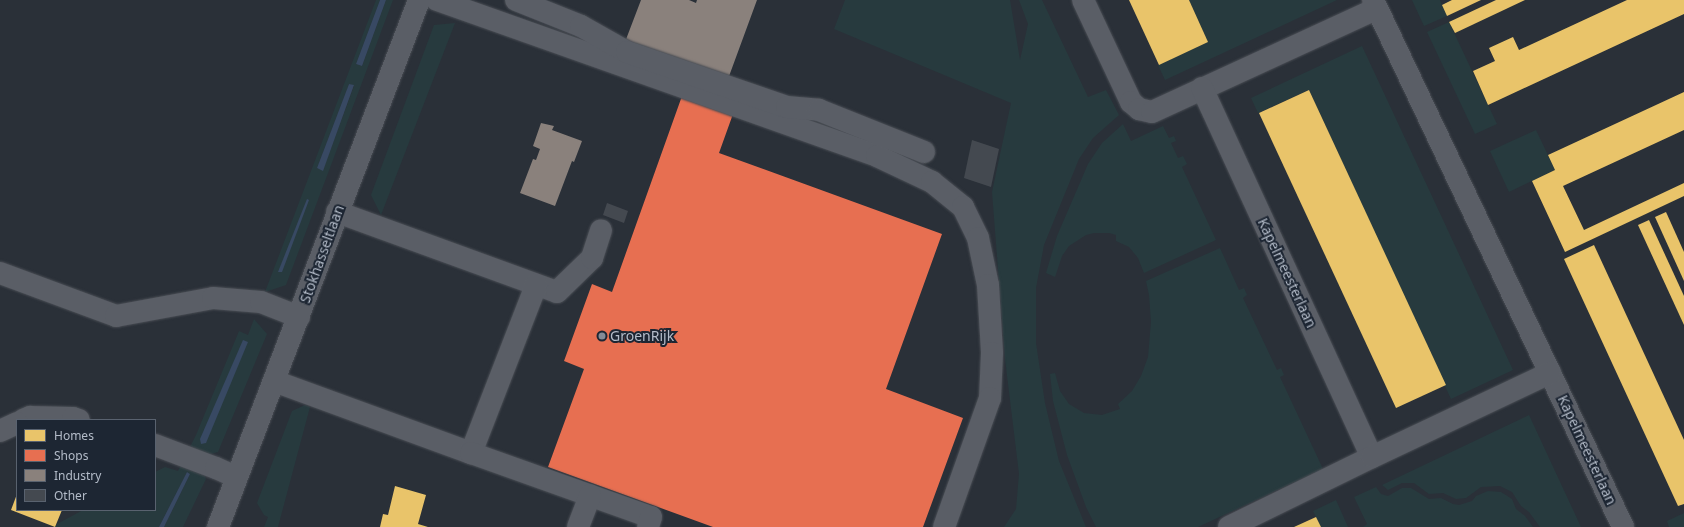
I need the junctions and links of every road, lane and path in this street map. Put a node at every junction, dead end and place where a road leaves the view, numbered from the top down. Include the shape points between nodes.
1 (419, 0) edge
2 (437, 0) edge
3 (516, 0) edge
4 (1083, 0) edge
5 (1374, 4) edge
6 (1202, 88) junction
7 (924, 152) dead end
8 (337, 212) junction
9 (601, 230) dead end
10 (0, 273) edge
11 (536, 285) junction
12 (298, 317) junction
13 (1550, 373) junction
14 (274, 381) junction
15 (25, 419) edge
16 (76, 419) edge
17 (16, 423) edge
18 (0, 431) edge
19 (156, 445) edge
20 (471, 453) junction
21 (1372, 457) junction
22 (236, 477) junction
23 (590, 495) junction
24 (221, 517) edge
25 (211, 527) edge
26 (578, 527) edge
27 (648, 527) edge
28 (944, 527) edge
29 (1229, 527) edge
30 (1623, 527) edge

1 - 8 street, Stokhasseltlaan
2 - 28 street via 877,156 932,182 964,207 978,238 988,285 992,353 990,398
3 - 7 street via 581,26 627,52 786,107 819,110
4 - 6 street, Kapelmeesterlaan via 1131,102 1139,109 1152,112
5 - 6 street, Kapelmeesterlaan
5 - 13 street, Kapelmeesterlaan
6 - 21 street, Kapelmeesterlaan
8 - 11 street
8 - 12 street, Stokhasseltlaan
9 - 11 street via 592,258 557,292
10 - 12 street via 116,316 213,298 261,302
11 - 20 street
12 - 14 street, Stokhasseltlaan
13 - 21 street
13 - 30 street, Kapelmeesterlaan
14 - 20 street
14 - 22 street, Stokhasseltlaan
15 - 16 street
17 - 18 street
19 - 22 street
20 - 23 street
21 - 29 street
22 - 24 street, Stokhasseltlaan
23 - 26 street
23 - 27 street via 651,517
24 - 25 street, Stokhasseltlaan

